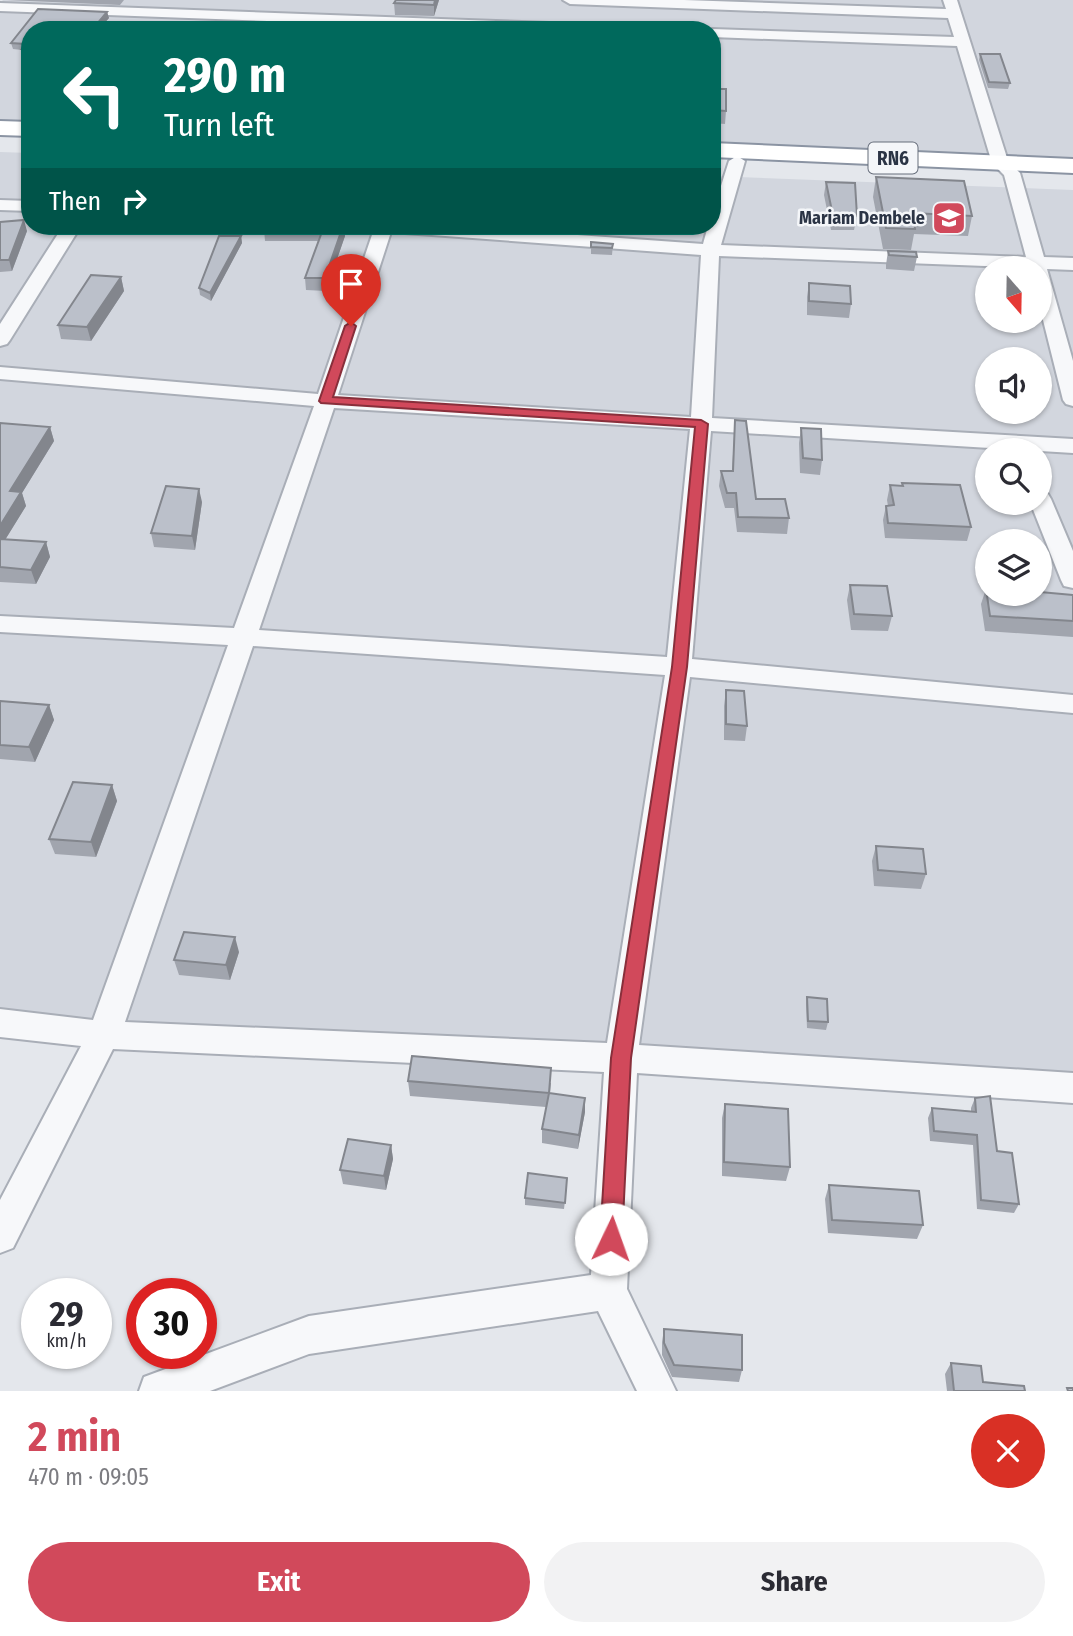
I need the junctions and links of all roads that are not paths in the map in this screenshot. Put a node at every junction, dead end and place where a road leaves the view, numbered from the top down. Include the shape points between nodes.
1 (570, 0) edge
2 (0, 7) edge
3 (952, 7) edge
4 (231, 15) junction
5 (234, 21) edge
6 (457, 21) edge
7 (721, 33) edge
8 (961, 42) junction
9 (0, 128) edge
10 (21, 129) edge
11 (0, 141) edge
12 (21, 141) edge
13 (721, 151) edge
14 (721, 160) edge
15 (737, 161) junction
16 (1073, 166) edge
17 (1006, 168) junction
18 (1073, 176) edge
19 (0, 205) edge
20 (21, 206) edge
21 (721, 212) edge
22 (66, 235) edge
23 (382, 235) edge
24 (506, 235) edge
25 (714, 235) edge
26 (709, 250) junction
27 (1034, 256) edge
28 (1073, 264) edge
29 (975, 265) edge
30 (1052, 266) edge
31 (1052, 321) edge
32 (0, 340) edge
33 (0, 373) edge
34 (1073, 400) edge
35 (326, 401) junction
36 (701, 424) junction
37 (975, 443) edge
38 (1052, 446) edge
39 (1073, 446) edge
40 (1047, 515) edge
41 (1073, 580) edge
42 (0, 624) edge
43 (243, 636) junction
44 (679, 667) junction
45 (1073, 704) edge
46 (0, 1023) edge
47 (104, 1035) junction
48 (621, 1058) junction
49 (1073, 1088) edge
50 (0, 1236) edge
51 (608, 1291) junction
52 (158, 1391) edge
53 (656, 1391) edge

1 - 3 street
2 - 4 street
3 - 8 street
4 - 5 street
4 - 6 street
7 - 8 street
8 - 17 street
9 - 10 highway
11 - 12 highway
13 - 17 highway, RN6
14 - 15 highway, RN6
15 - 17 highway, RN6
15 - 21 street
16 - 17 highway, RN6
17 - 18 highway, RN6
17 - 27 street
19 - 20 street
22 - 32 street
23 - 35 street
24 - 26 street
25 - 26 street
26 - 29 street
26 - 36 street
28 - 30 street
31 - 34 street
33 - 35 street
35 - 36 street
35 - 43 street
36 - 37 street
36 - 44 street
38 - 39 street
40 - 41 street
42 - 43 street
43 - 44 street
43 - 47 street
44 - 45 street
44 - 48 street
46 - 47 street
47 - 48 street
47 - 50 street
48 - 49 street
48 - 51 street
51 - 52 street via 309,1335
51 - 53 street

